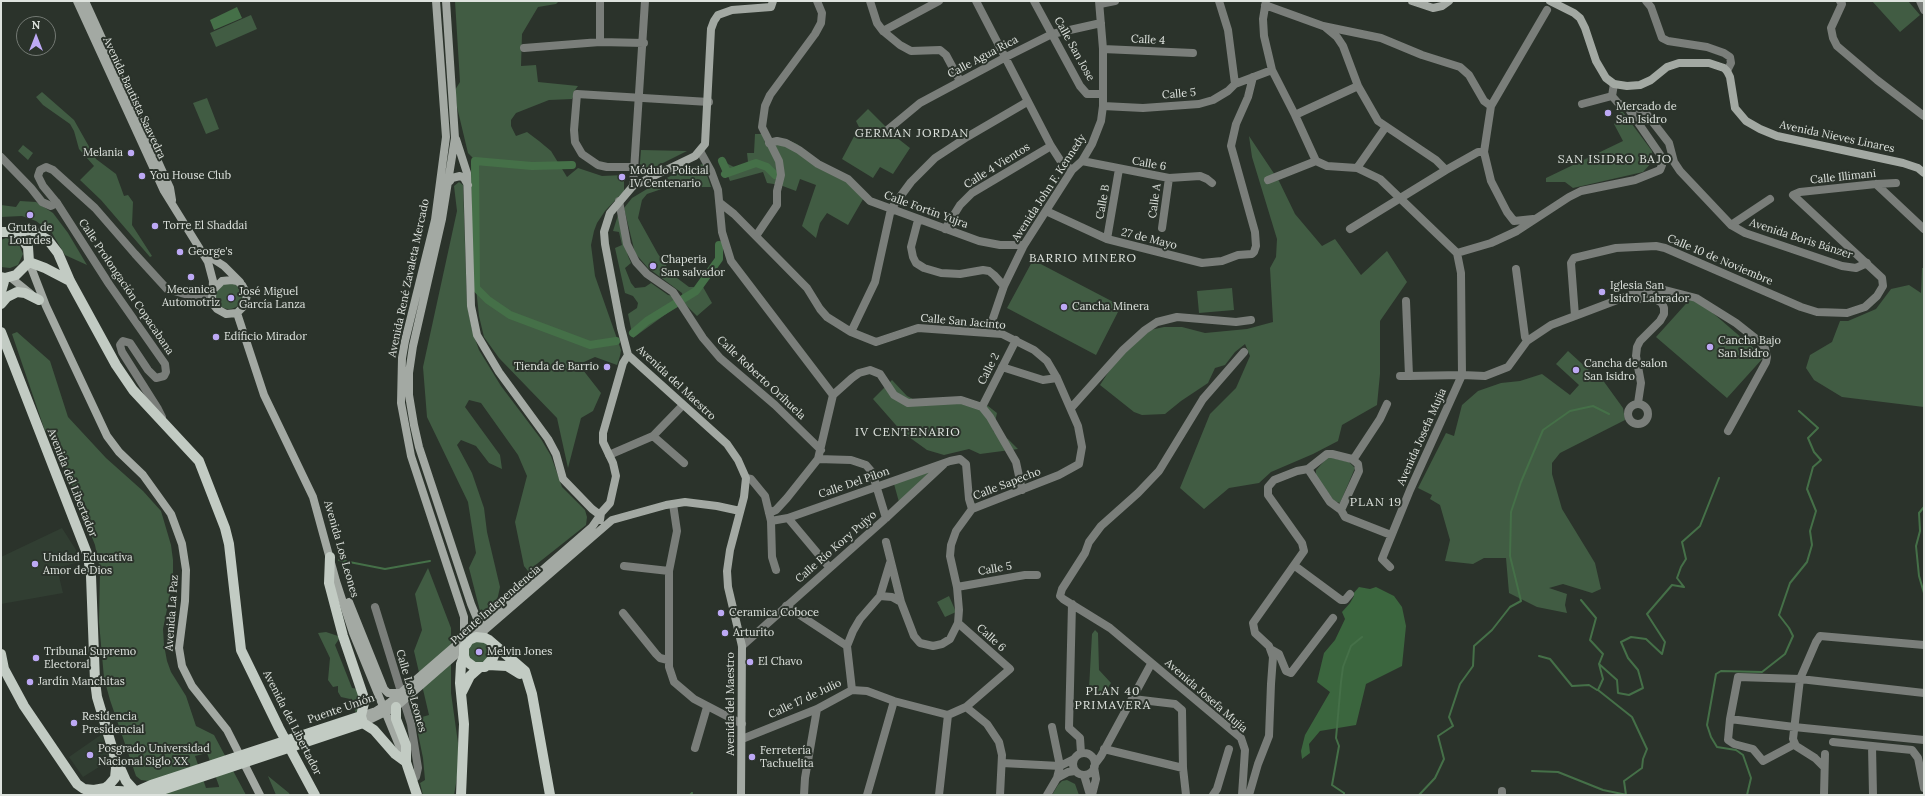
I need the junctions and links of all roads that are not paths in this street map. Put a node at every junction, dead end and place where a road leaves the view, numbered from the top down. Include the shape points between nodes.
1 (77, 1) edge
2 (85, 1) edge
3 (436, 1) edge
4 (446, 1) edge
5 (600, 1) edge
6 (645, 1) edge
7 (773, 1) edge
8 (818, 1) edge
9 (870, 1) edge
10 (939, 1) edge
11 (976, 1) edge
12 (1034, 1) edge
13 (1115, 1) edge
14 (1219, 1) edge
15 (1412, 1) edge
16 (1449, 1) edge
17 (1550, 1) edge
18 (1646, 1) edge
19 (1920, 1) edge
20 (1100, 2) edge
21 (1842, 2) edge
22 (1265, 3) edge
23 (1547, 10) dead end
24 (1924, 10) edge
25 (1101, 23) junction
26 (1324, 26) junction
27 (883, 31) junction
28 (1052, 34) junction
29 (600, 42) junction
30 (644, 43) junction
31 (524, 48) dead end
32 (1103, 49) junction
33 (1193, 53) dead end
34 (1006, 57) junction
35 (1272, 70) junction
36 (1727, 71) junction
37 (1253, 77) junction
38 (960, 81) junction
39 (1235, 84) junction
40 (1614, 84) junction
41 (1358, 86) junction
42 (1102, 94) junction
43 (1612, 96) junction
44 (640, 97) junction
45 (708, 102) junction
46 (1027, 102) junction
47 (1582, 104) dead end
48 (1103, 106) junction
49 (1491, 106) junction
50 (1630, 108) junction
51 (1295, 115) junction
52 (1924, 116) edge
53 (1385, 128) junction
54 (885, 132) dead end
55 (455, 138) junction
56 (769, 143) junction
57 (1050, 146) junction
58 (700, 151) junction
59 (1484, 152) junction
60 (1, 157) edge
61 (1082, 161) junction
62 (1316, 161) junction
63 (634, 167) junction
64 (1357, 168) junction
65 (1119, 169) junction
66 (1072, 170) junction
67 (1446, 170) junction
68 (1924, 172) edge
69 (1169, 178) junction
70 (1268, 180) dead end
71 (450, 181) junction
72 (1212, 183) dead end
73 (1896, 183) dead end
74 (1876, 184) junction
75 (468, 185) junction
76 (634, 186) junction
77 (1793, 195) joint
78 (1400, 199) junction
79 (1770, 199) dead end
80 (619, 200) junction
81 (57, 203) junction
82 (172, 203) junction
83 (720, 203) junction
84 (891, 209) junction
85 (1046, 211) junction
86 (1534, 219) junction
87 (918, 220) junction
88 (1731, 225) junction
89 (1162, 228) dead end
90 (945, 229) junction
91 (1350, 229) dead end
92 (1924, 229) edge
93 (1, 232) edge
94 (15, 232) junction
95 (756, 236) junction
96 (1107, 239) junction
97 (1024, 245) junction
98 (204, 253) junction
99 (1457, 253) junction
100 (29, 262) junction
101 (1867, 263) junction
102 (1516, 269) dead end
103 (5, 277) edge
104 (70, 281) junction
105 (242, 284) junction
106 (1004, 286) junction
107 (213, 291) junction
108 (1, 292) edge
109 (1630, 295) junction
110 (1406, 301) dead end
111 (42, 303) junction
112 (1, 304) edge
113 (237, 313) junction
114 (1575, 316) junction
115 (1251, 320) dead end
116 (1, 332) edge
117 (851, 332) junction
118 (988, 333) junction
119 (1016, 340) junction
120 (1527, 341) junction
121 (1244, 352) dead end
122 (628, 355) junction
123 (1002, 367) junction
124 (1462, 375) junction
125 (1400, 376) dead end
126 (1409, 376) junction
127 (1057, 378) junction
128 (833, 394) junction
129 (1638, 403) dead end
130 (1387, 404) dead end
131 (683, 405) junction
132 (982, 407) junction
133 (1071, 408) junction
134 (161, 421) junction
135 (1728, 431) dead end
136 (653, 436) junction
137 (821, 450) junction
138 (609, 455) junction
139 (818, 459) junction
140 (1353, 460) junction
141 (684, 462) dead end
142 (944, 464) junction
143 (1079, 464) joint
144 (1308, 469) junction
145 (746, 478) junction
146 (877, 486) junction
147 (1022, 490) junction
148 (673, 504) junction
149 (972, 509) junction
150 (1341, 510) junction
151 (740, 511) junction
152 (601, 514) junction
153 (770, 517) junction
154 (788, 518) junction
155 (886, 518) junction
156 (609, 522) junction
157 (592, 532) junction
158 (1391, 535) junction
159 (886, 542) dead end
160 (330, 557) junction
161 (890, 562) junction
162 (624, 566) dead end
163 (1294, 566) junction
164 (829, 567) junction
165 (1390, 567) dead end
166 (776, 570) dead end
167 (669, 571) junction
168 (1037, 575) dead end
169 (957, 587) junction
170 (339, 590) junction
171 (1350, 594) dead end
172 (880, 596) junction
173 (901, 602) junction
174 (1072, 604) junction
175 (786, 606) junction
176 (375, 607) dead end
177 (623, 613) dead end
178 (1333, 618) dead end
179 (958, 623) junction
180 (488, 640) junction
181 (1924, 645) edge
182 (742, 646) junction
183 (848, 646) junction
184 (1272, 650) junction
185 (464, 652) junction
186 (1, 654) edge
187 (668, 660) junction
188 (1151, 664) junction
189 (483, 666) junction
190 (3, 668) edge
191 (1800, 679) junction
192 (528, 681) junction
193 (852, 690) junction
194 (462, 692) junction
195 (400, 693) junction
196 (1924, 693) edge
197 (1133, 699) junction
198 (894, 702) junction
199 (398, 705) junction
200 (707, 707) junction
201 (966, 707) junction
202 (817, 709) junction
203 (948, 715) junction
204 (1730, 719) junction
205 (359, 721) junction
206 (742, 724) junction
207 (1052, 727) dead end
208 (1794, 727) junction
209 (742, 739) junction
210 (1924, 740) edge
211 (1832, 742) dead end
212 (1795, 744) junction
213 (1872, 746) junction
214 (694, 748) dead end
215 (1104, 749) junction
216 (1229, 749) dead end
217 (1081, 753) junction
218 (114, 754) junction
219 (1090, 754) junction
220 (1824, 754) dead end
221 (1074, 759) junction
222 (406, 762) junction
223 (1002, 763) junction
224 (1060, 766) junction
225 (1095, 766) junction
226 (1824, 767) junction
227 (1183, 768) junction
228 (1075, 771) junction
229 (1084, 775) junction
230 (1057, 778) junction
231 (412, 779) junction
232 (1924, 788) edge
233 (99, 790) junction
234 (80, 791) edge
235 (150, 791) edge
236 (132, 793) edge
237 (260, 795) edge
238 (315, 795) edge
239 (417, 795) edge
240 (461, 795) edge
241 (550, 795) edge
242 (741, 795) edge
243 (804, 795) edge
244 (867, 795) edge
245 (939, 795) edge
246 (1000, 795) edge
247 (1047, 795) edge
248 (1091, 795) edge
249 (1186, 795) edge
250 (1213, 795) edge
251 (1242, 795) edge
252 (1249, 795) edge
253 (1824, 795) edge
254 (1872, 795) edge

1 - 82 main road, Avenida Bautista Saavedra via 164,191
2 - 82 main road, Avenida Bautista Saavedra via 170,188
3 - 185 main road, Avenida René Zavaleta Mercado via 446,137 435,220 402,358 401,403 411,456 464,617
4 - 55 main road, Avenida René Zavaleta Mercado
5 - 29 street
6 - 30 street
7 - 45 main road via 770,7 732,10 718,15 714,20 711,29
8 - 56 street via 822,13 818,28 770,95 765,106 762,127
9 - 27 street via 876,23
10 - 27 street
11 - 34 street
12 - 28 street, Calle San Jose
13 - 20 street
14 - 39 street via 1228,30
15 - 16 main road via 1433,8
17 - 40 main road via 1580,18 1596,61 1606,78
18 - 36 street via 1651,7 1662,38 1724,53 1730,57 1731,63
19 - 24 street
20 - 25 street, Avenida John F. Kennedy
21 - 52 street via 1831,28 1837,46
22 - 26 street
22 - 35 street via 1264,36
23 - 49 street
25 - 28 street, Calle Agua Rica
25 - 32 street, Avenida John F. Kennedy
26 - 41 street via 1343,46
26 - 49 street via 1381,38 1422,56 1460,67 1469,75 1484,101
27 - 38 street via 911,51 940,50 946,55
28 - 34 street, Calle Agua Rica
28 - 42 street, Calle San Jose via 1080,86 1087,94
29 - 30 street
29 - 31 street
30 - 44 street
32 - 33 street, Calle 4
32 - 42 street, Avenida John F. Kennedy
34 - 38 street, Calle Agua Rica
34 - 46 street
35 - 37 street, Calle 5
35 - 51 street
36 - 40 main road via 1709,63 1679,63 1667,67 1640,85
36 - 68 main road, Avenida Nieves Linares via 1735,108 1746,121 1760,129 1777,136 1903,163
37 - 39 street, Calle 5
37 - 96 street, 27 de Mayo via 1231,146 1255,232 1254,252 1222,261 1202,263
38 - 54 street, Calle Agua Rica via 920,103
39 - 48 street, Calle 5 via 1213,100 1199,104 1143,108
40 - 43 street
41 - 51 street
41 - 53 street via 1378,122
42 - 48 street, Avenida John F. Kennedy
43 - 47 street
43 - 50 street, Avenida Boris Bánzer via 1618,103
44 - 45 street
44 - 63 street
44 - 63 street via 577,94 574,118 575,142 582,154 598,165
45 - 58 main road via 707,137
46 - 57 street
46 - 84 street via 935,158 911,182
48 - 61 street, Avenida John F. Kennedy via 1101,121
49 - 59 street
50 - 86 street via 1661,156 1660,170 1635,180 1581,192
50 - 88 street, Avenida Boris Bánzer via 1645,112 1669,143 1674,162 1680,171
51 - 62 street
53 - 64 street
53 - 67 street via 1436,160
55 - 71 main road, Avenida René Zavaleta Mercado
55 - 75 main road via 467,172
56 - 84 street, Calle Fortin Yujra via 778,141 799,150 828,170 848,179 870,201
56 - 95 street via 779,161 781,175 777,205
57 - 66 street via 1060,160
57 - 90 street, Calle 4 Vientos via 972,193 960,205
58 - 76 main road, Avenida del Maestro via 695,156
58 - 83 street via 711,171
59 - 67 street via 1478,152
59 - 86 street via 1491,181 1506,212 1514,221
60 - 81 street via 42,202 51,206
61 - 65 street, Calle 6
61 - 66 street, Avenida John F. Kennedy
62 - 64 street via 1327,166
62 - 70 street
63 - 76 street
64 - 78 street via 1380,180
65 - 69 street, Calle 6
65 - 96 street, Calle B
66 - 85 street, Avenida John F. Kennedy
67 - 78 street
69 - 72 street, Calle 6 via 1200,176
69 - 89 street, Calle A
71 - 75 main road via 460,176
71 - 180 main road, Avenida René Zavaleta Mercado via 413,346 409,394 419,447 471,604
73 - 74 street, Calle Illimani
74 - 77 street, Calle Illimani via 1800,192
74 - 92 street
75 - 152 main road via 471,306 477,335 498,372 548,439 556,454 563,479 592,510
76 - 80 main road, Avenida del Maestro
77 - 101 street, Calle 10 de Noviembre
78 - 91 street
78 - 99 street
79 - 88 street
80 - 122 main road, Avenida del Maestro via 610,213 604,232 604,244
80 - 137 street, Calle Roberto Orihuela via 627,244 636,262 647,274 673,292 703,338 720,358 775,405
81 - 107 street, Calle Prolongación Copacabana via 39,180 38,173 42,168 53,170 96,208 167,289 188,295
81 - 134 street, Calle Prolongación Copacabana via 165,364 164,376 156,378 130,343 123,341 120,345 162,416
82 - 98 main road, Avenida Bautista Saavedra
83 - 95 street, Calle San Jacinto
83 - 128 street via 722,232 731,261
84 - 87 street, Calle Fortin Yujra
84 - 117 street via 875,282
85 - 96 street, 27 de Mayo
85 - 97 street, Avenida John F. Kennedy
86 - 99 street via 1517,231 1491,243
87 - 90 street, Calle Fortin Yujra
87 - 106 street via 911,248 916,263 941,273 960,274 983,270 994,275
88 - 101 street, Avenida Boris Bánzer via 1745,233 1842,266 1856,268
90 - 97 street, Calle Fortin Yujra via 979,241 1000,245
93 - 94 main road, Avenida del Libertador
94 - 100 main road via 28,247
94 - 104 main road, Avenida del Libertador via 31,230 48,240 58,253
95 - 117 street, Calle San Jacinto via 807,288 827,317
97 - 106 street, Avenida John F. Kennedy
98 - 105 main road, Avenida Bautista Saavedra via 224,266
98 - 107 main road, Avenida Bautista Saavedra via 211,269
99 - 124 street, Avenida Josefa Mujía via 1461,273
100 - 103 main road via 20,272
100 - 104 main road
100 - 111 main road, Avenida La Paz
101 - 114 street, Calle 10 de Noviembre via 1882,278 1882,290 1865,307 1835,314 1801,307 1665,248 1631,246 1601,250 1576,257 1572,261
102 - 120 street
103 - 108 main road
103 - 111 main road, Avenida La Paz
104 - 134 main road, Avenida del Libertador via 116,365
105 - 107 main road via 232,280 222,281
105 - 113 main road via 247,300
106 - 118 street, Avenida John F. Kennedy
107 - 113 main road via 213,304 217,309 226,314
109 - 114 street
109 - 129 street via 1633,298 1657,300 1664,308 1660,320 1637,347 1641,383
109 - 135 street via 1653,289 1696,298 1736,323 1760,342 1767,357 1766,362
110 - 126 street
111 - 112 main road via 25,293 17,292 7,296
111 - 237 main road, Avenida La Paz via 107,436 119,452 143,475 171,514 182,544 186,570 179,648 182,666 192,686 227,730
113 - 160 main road, Avenida Los Leones via 264,395 313,497
114 - 120 street via 1551,325
115 - 133 street via 1236,322 1177,317 1157,322 1123,350
116 - 218 main road, Avenida del Libertador via 88,556 97,697
117 - 118 street, Calle San Jacinto via 876,342 918,328
118 - 119 street, Calle San Jacinto via 1002,334
119 - 123 street, Calle 2
119 - 127 street, Calle San Jacinto via 1047,361
120 - 124 street via 1508,366 1501,371 1485,376
121 - 174 street, Avenida Josefa Mujía via 1203,399 1158,471 1101,526 1089,542 1061,592 1060,596
122 - 131 main road, Avenida del Maestro
122 - 138 main road, Puente Independencia via 623,363 603,433 603,442
123 - 127 street via 1043,380
123 - 132 street, Calle 2
124 - 126 street
124 - 158 street, Avenida Josefa Mujía
125 - 126 street
127 - 133 street, Calle San Jacinto
128 - 132 street via 859,373 870,370 880,374 894,394 908,403 961,400
128 - 137 street
130 - 140 street
131 - 136 street
131 - 145 main road, Avenida del Maestro via 727,444
132 - 147 street via 990,416 1016,462
133 - 143 street, Calle San Jacinto via 1082,446
134 - 238 main road, Avenida del Libertador via 199,461 211,489 229,544 242,650 279,728
136 - 138 street
136 - 141 street
137 - 139 street
138 - 152 main road, Puente Independencia via 616,476 610,503
139 - 146 street via 851,460 866,465 872,472
139 - 153 street
140 - 144 street via 1329,454
140 - 150 street via 1358,464 1359,471
142 - 146 street, Calle Del Pilon
142 - 149 street, Calle Del Pilon via 960,459 966,464
142 - 155 street, Calle Río Kory Pujyo
143 - 147 street, Calle Sapecho
144 - 150 street via 1330,502
144 - 163 street via 1274,480 1267,490 1304,547
145 - 151 main road, Avenida del Maestro
145 - 153 street via 751,479 765,496
146 - 154 street, Calle Del Pilon
146 - 155 street
147 - 149 street, Calle Sapecho
148 - 151 main road via 698,503
148 - 156 main road
148 - 167 street via 677,531
149 - 169 street, Calle Sapecho via 956,531 951,545 950,556
150 - 158 street via 1345,517
151 - 182 main road, Avenida del Maestro via 727,571 728,587
152 - 156 main road via 601,522
152 - 156 main road via 609,511 612,514
152 - 157 main road, Puente Independencia
153 - 154 street, Calle Del Pilon
153 - 166 street via 772,557
154 - 164 street
155 - 164 street, Calle Río Kory Pujyo
156 - 157 main road, Puente Independencia
157 - 195 main road, Puente Independencia
157 - 199 main road, Puente Independencia
158 - 165 street, Avenida Josefa Mujía via 1382,559
159 - 161 street
160 - 170 main road, Avenida Los Leones
160 - 205 main road via 329,583 363,695 364,703
161 - 172 street
161 - 173 street
162 - 167 street
163 - 171 street via 1341,600 1345,600
163 - 184 street via 1253,623 1255,633
164 - 175 street, Calle Río Kory Pujyo
167 - 187 street
168 - 169 street, Calle 5
169 - 179 street, Calle Sapecho via 960,610
170 - 195 main road via 346,595 384,689
170 - 222 main road, Avenida Los Leones via 353,633
172 - 173 street via 892,597
172 - 183 street via 860,619
173 - 179 street, Calle Sapecho via 914,636 920,643 942,644 950,639
174 - 188 street, Avenida Josefa Mujía via 1110,628
174 - 217 street via 1069,728 1080,738
175 - 182 street, Calle Río Kory Pujyo
175 - 183 street
176 - 231 street, Calle Los Leones via 411,724 418,768 416,777
177 - 187 street via 656,654
178 - 184 street via 1291,673 1286,671 1280,657
179 - 201 street, Calle 6 via 1010,670
180 - 185 main road via 472,638
180 - 189 main road via 495,653
180 - 192 main road via 525,671
181 - 191 street via 1820,636
182 - 206 main road, Avenida del Maestro
183 - 193 street
184 - 252 street via 1269,736
185 - 189 main road via 469,664
185 - 194 main road via 460,683
186 - 190 main road
187 - 200 street via 674,682
188 - 197 street
188 - 251 street, Avenida Josefa Mujía via 1241,738 1245,750
189 - 192 main road via 507,666
189 - 194 main road via 470,676
190 - 234 main road via 24,706
191 - 196 street
191 - 204 street via 1738,677
191 - 208 street
192 - 241 main road
193 - 198 street, Calle 17 de Julio via 867,691
193 - 202 street, Calle 17 de Julio
194 - 240 main road via 464,757
195 - 205 main road, Puente Unión via 382,708
197 - 215 street
197 - 227 street via 1175,704 1182,710
198 - 203 street, Calle 17 de Julio
198 - 244 street
199 - 205 main road, Puente Unión
199 - 222 main road via 396,719 406,745
200 - 206 street
200 - 214 street
201 - 203 street
201 - 223 street via 987,724 999,742
202 - 209 street, Calle 17 de Julio
202 - 243 street
203 - 245 street
204 - 208 street
204 - 212 street via 1728,740 1753,749 1763,761
205 - 222 main road via 374,730 395,754
205 - 235 main road, Puente Unión
206 - 209 main road, Avenida del Maestro
207 - 224 street
208 - 210 street
208 - 212 street
209 - 242 main road, Avenida del Maestro
211 - 213 street
212 - 226 street
213 - 232 street via 1912,750 1918,758
213 - 254 street
215 - 219 street
215 - 225 street
215 - 227 street
216 - 250 street
217 - 219 street
217 - 221 street
218 - 233 main road, Avenida del Libertador via 115,778
218 - 236 main road
219 - 225 street
220 - 226 street
221 - 224 street
221 - 228 street
222 - 231 main road, Avenida Los Leones
223 - 224 street
223 - 246 street
224 - 230 street
225 - 229 street
225 - 248 street via 1096,779
226 - 253 street
227 - 249 street
228 - 229 street
228 - 230 street
229 - 248 street
230 - 247 street
231 - 239 main road, Avenida Los Leones
233 - 234 main road
233 - 236 main road
235 - 236 main road, Puente Unión

